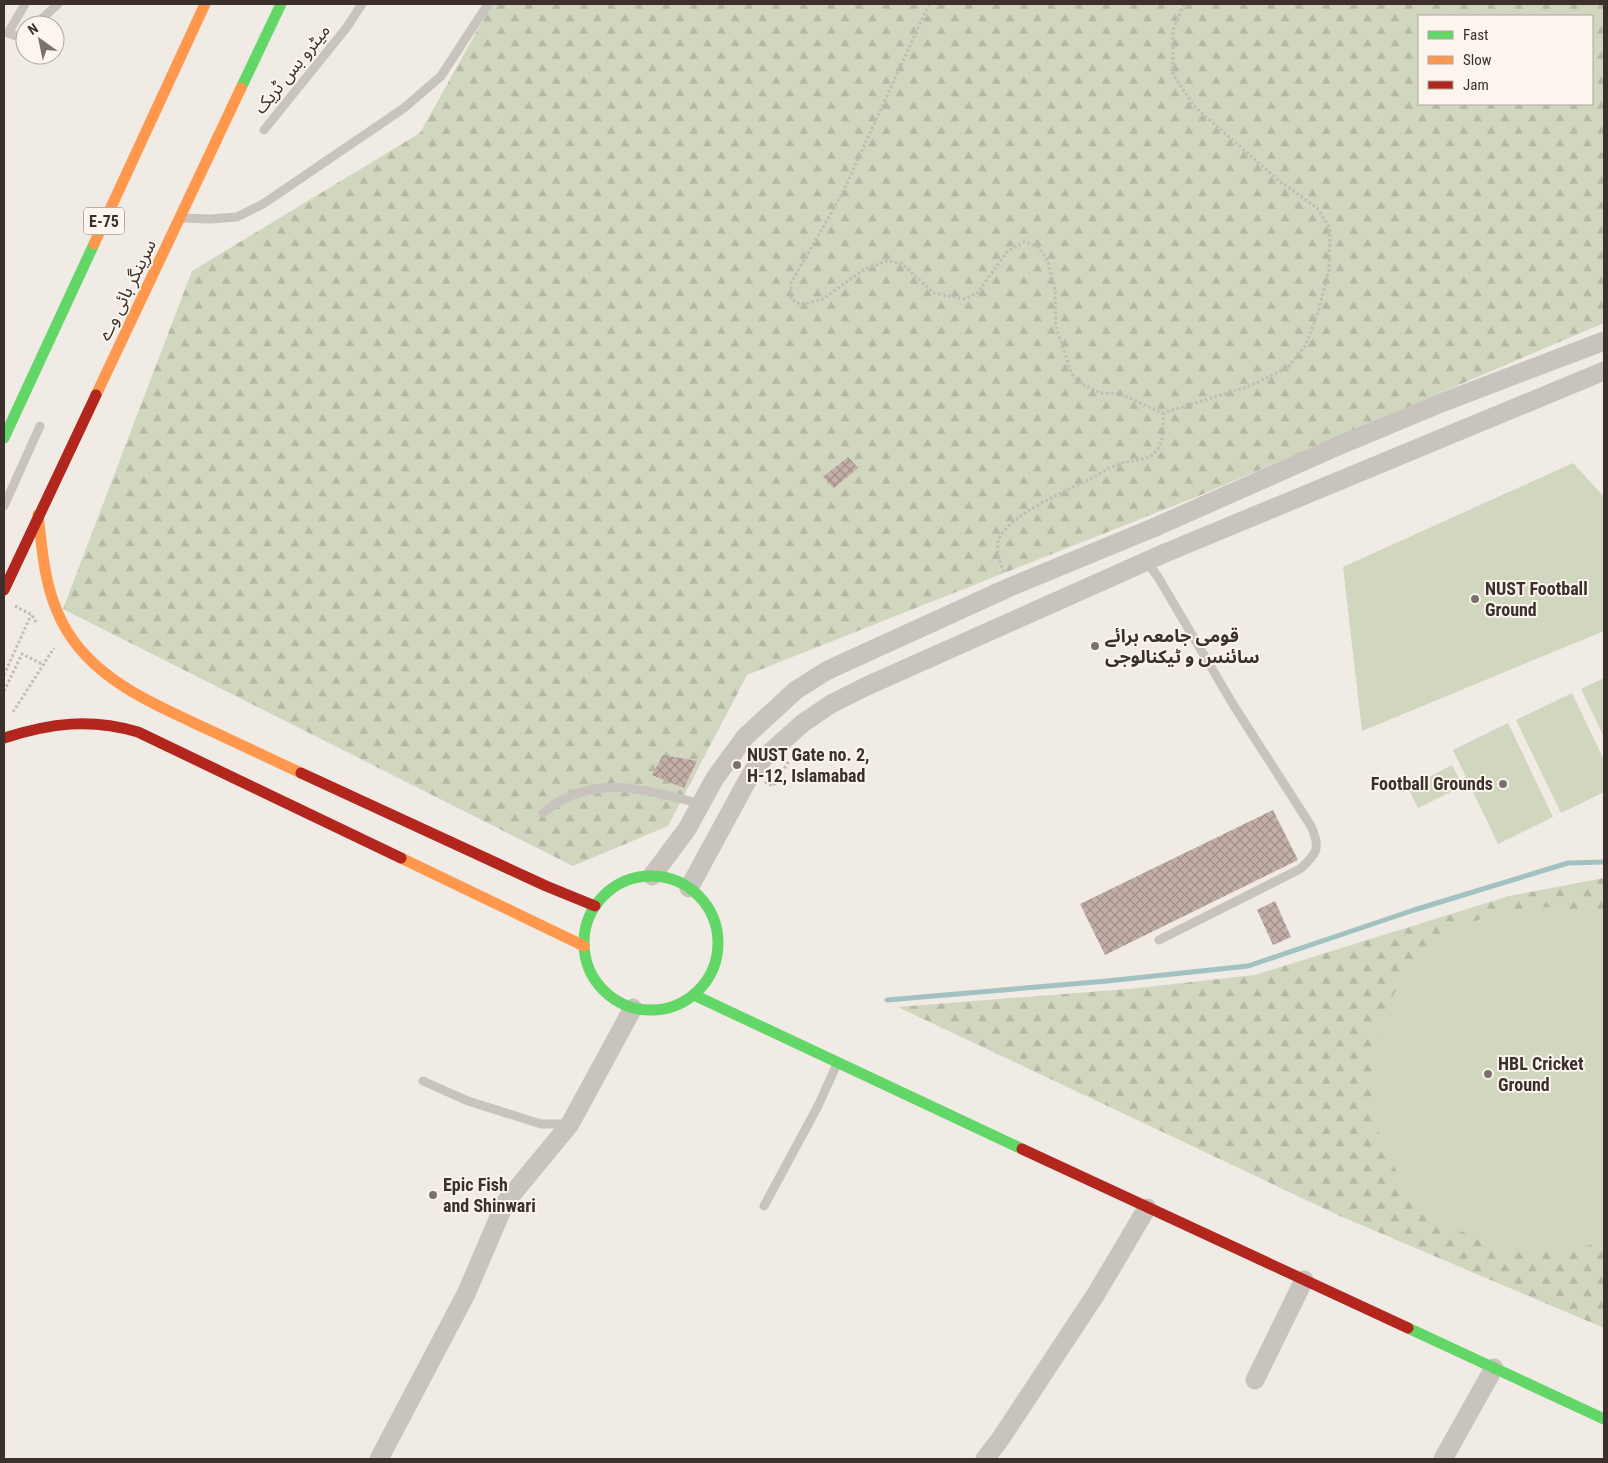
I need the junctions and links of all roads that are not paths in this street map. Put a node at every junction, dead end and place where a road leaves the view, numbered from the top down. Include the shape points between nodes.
1 (25, 4) edge
2 (58, 4) edge
3 (205, 4) edge
4 (281, 4) edge
5 (362, 4) edge
6 (488, 4) edge
7 (19, 15) edge
8 (46, 15) edge
9 (15, 21) edge
10 (15, 36) edge
11 (264, 130) dead end
12 (181, 218) junction
13 (1604, 341) edge
14 (1604, 371) edge
15 (40, 426) dead end
16 (4, 438) edge
17 (4, 506) edge
18 (38, 515) junction
19 (1152, 528) junction
20 (1165, 553) junction
21 (1147, 562) junction
22 (4, 590) edge
23 (4, 738) edge
24 (701, 804) junction
25 (543, 812) dead end
26 (652, 876) junction
27 (689, 888) junction
28 (595, 906) junction
29 (1159, 940) dead end
30 (584, 946) junction
31 (694, 995) junction
32 (633, 1008) junction
33 (838, 1063) junction
34 (423, 1081) dead end
35 (570, 1124) junction
36 (764, 1206) dead end
37 (1147, 1208) junction
38 (1304, 1280) junction
39 (1494, 1368) junction
40 (1255, 1380) dead end
41 (1604, 1419) edge
42 (379, 1459) edge
43 (986, 1459) edge
44 (1443, 1459) edge

1 - 7 lane
2 - 8 lane
3 - 16 main road, E-75
4 - 12 main road, سرینگر ہائی وے
5 - 11 lane, میٹرو بس ٹریک
6 - 12 lane via 441,76 404,108 263,204 237,217
9 - 10 lane via 8,33
12 - 18 main road, سرینگر ہائی وے
13 - 19 street via 1432,407
14 - 20 street
15 - 17 lane
18 - 22 main road, سرینگر ہائی وے
18 - 28 main road via 51,597 66,631 95,666 115,682 166,710
19 - 20 street
19 - 24 street via 1010,587 828,670 796,690 744,737
20 - 21 street
21 - 27 street via 867,686 803,722 756,768
21 - 29 lane via 1318,840 1311,859 1300,869
23 - 30 main road via 27,730 73,723 107,724 138,732
24 - 25 lane via 656,792 612,786 583,792
24 - 26 street
26 - 27 main road via 671,879
26 - 28 main road via 630,880 610,890
27 - 31 main road via 711,912 718,944 716,960 707,980
28 - 30 main road via 586,925
30 - 32 main road via 588,966 598,985 614,999
31 - 32 main road via 675,1006 654,1010
31 - 33 main road
32 - 35 street
33 - 36 lane
33 - 37 main road
34 - 35 lane via 468,1101 541,1124
35 - 42 street via 505,1203 466,1294
37 - 38 main road
37 - 43 street via 1090,1302
38 - 39 main road
38 - 40 street
39 - 41 main road
39 - 44 street

